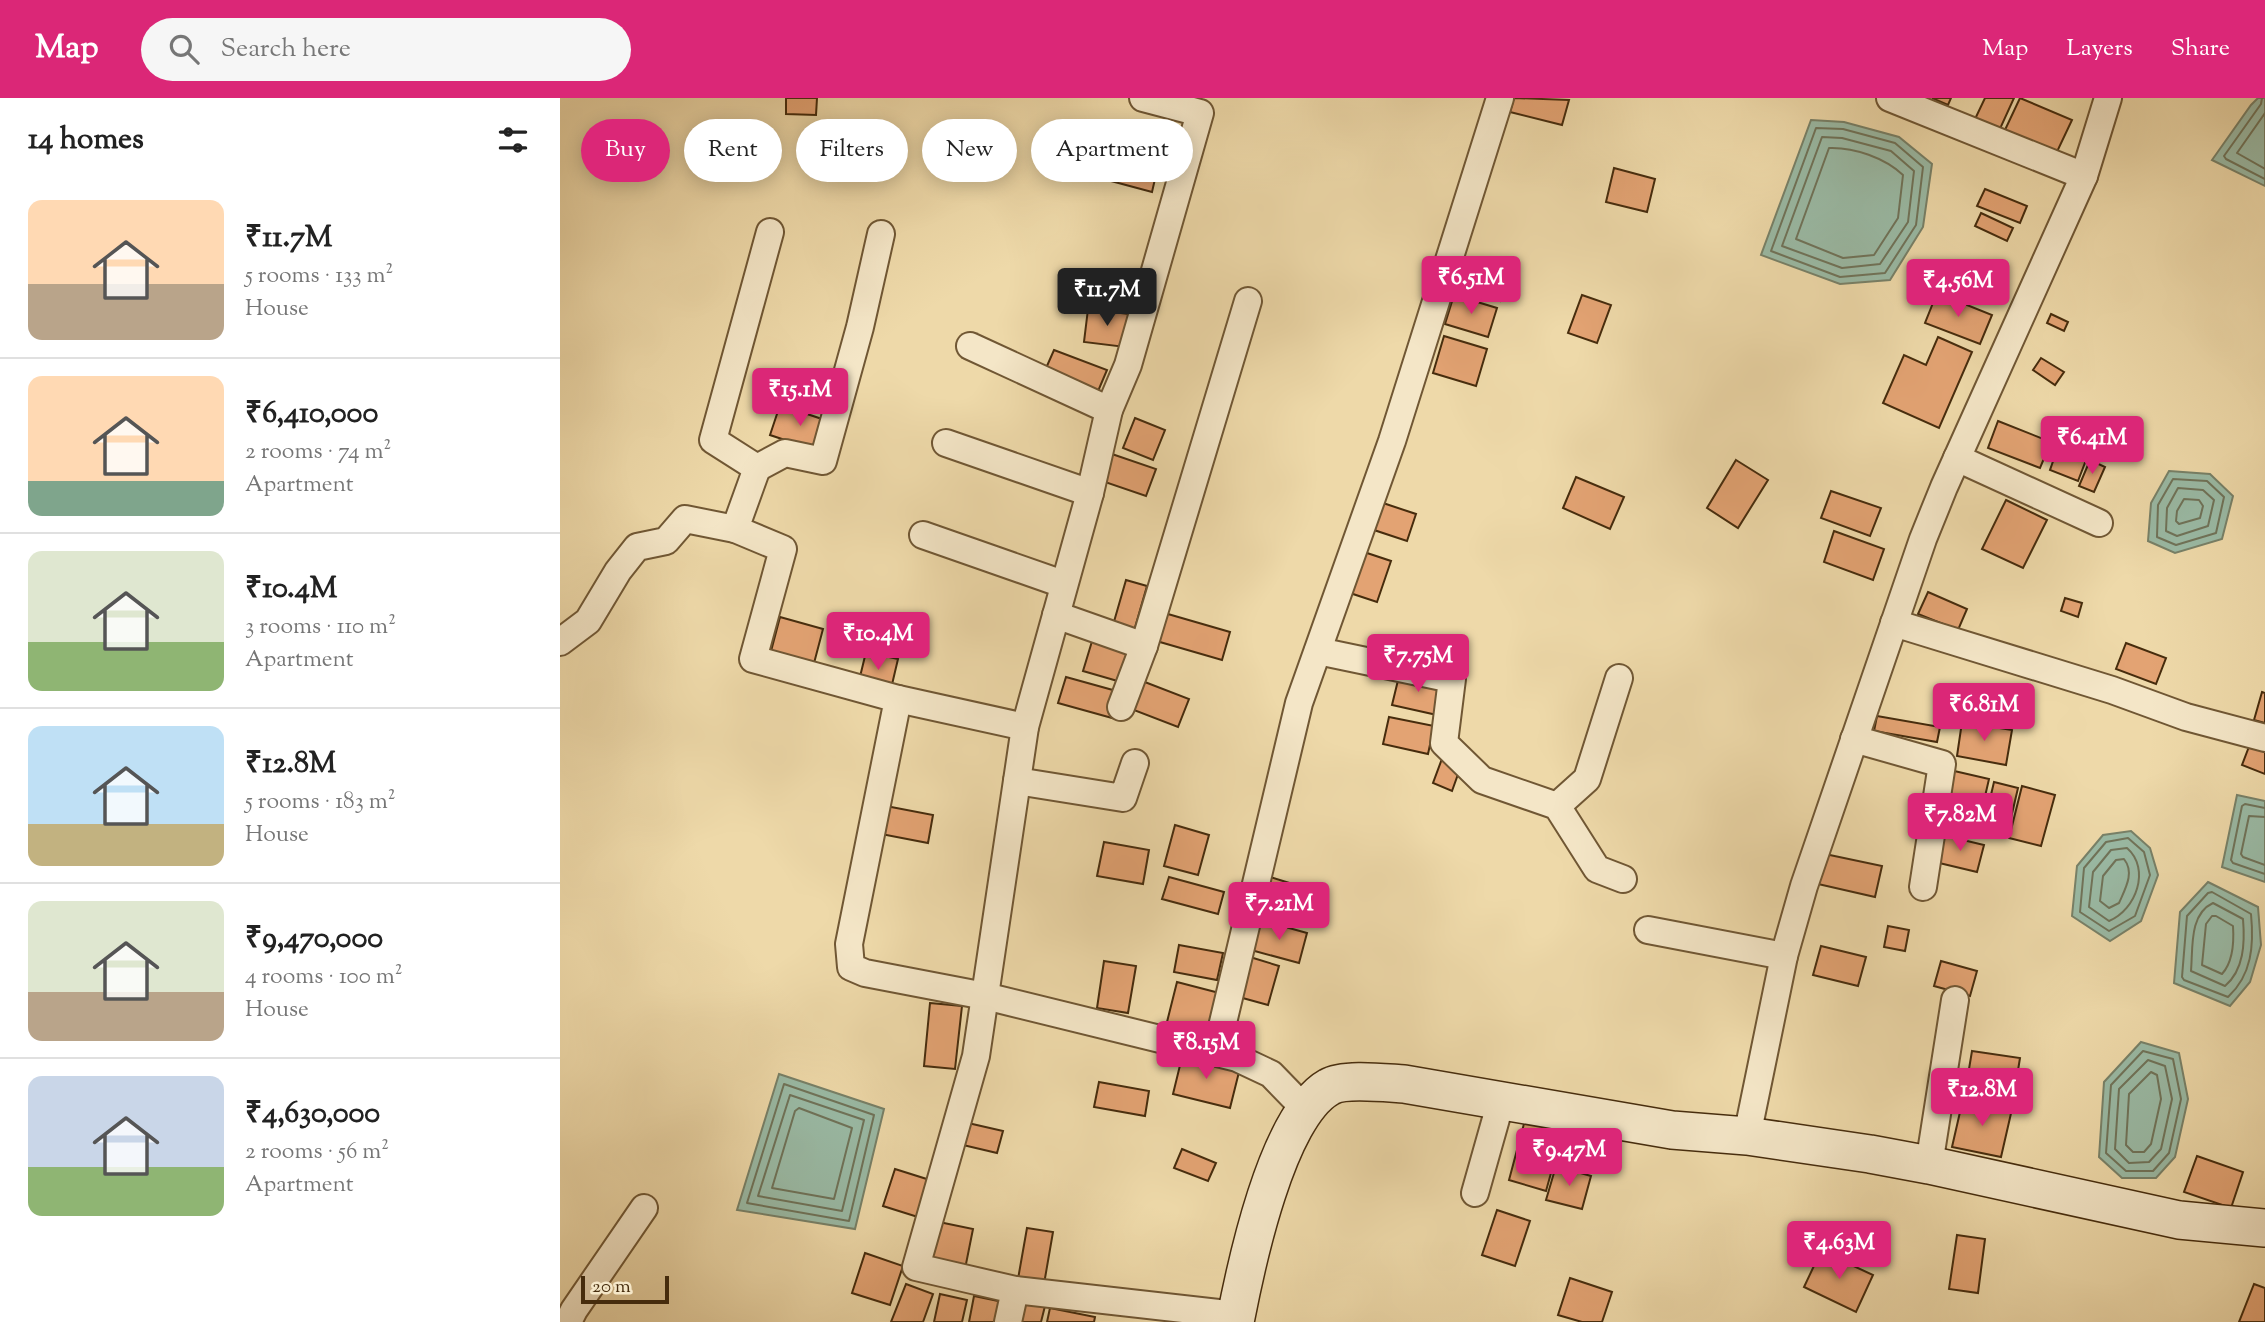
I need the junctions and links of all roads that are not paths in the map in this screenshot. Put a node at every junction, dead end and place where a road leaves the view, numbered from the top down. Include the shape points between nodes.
1 (1143, 98) edge
2 (1500, 98) edge
3 (1890, 98) edge
4 (2108, 98) edge
5 (2084, 176) junction
6 (770, 232) dead end
7 (881, 234) dead end
8 (1248, 301) dead end
9 (970, 346) dead end
10 (1109, 410) junction
11 (946, 443) dead end
12 (1956, 458) junction
13 (757, 468) junction
14 (1090, 493) junction
15 (2099, 523) dead end
16 (735, 529) junction
17 (923, 535) dead end
18 (1063, 584) junction
19 (1056, 615) junction
20 (1894, 623) junction
21 (560, 642) edge
22 (1144, 646) junction
23 (1318, 651) junction
24 (1619, 678) dead end
25 (898, 699) junction
26 (1121, 707) dead end
27 (1025, 727) junction
28 (2265, 738) edge
29 (1853, 739) junction
30 (1135, 763) dead end
31 (1017, 781) junction
32 (1557, 806) junction
33 (1623, 878) dead end
34 (1923, 887) dead end
35 (1648, 930) dead end
36 (1784, 956) junction
37 (985, 996) junction
38 (1955, 1000) dead end
39 (1216, 1052) junction
40 (1501, 1101) junction
41 (1305, 1109) junction
42 (1747, 1136) junction
43 (1929, 1165) junction
44 (1475, 1193) dead end
45 (644, 1208) dead end
46 (2265, 1228) edge
47 (1015, 1290) junction
48 (567, 1312) edge
49 (1236, 1319) edge
50 (1008, 1322) edge

1 - 10 street via 1200,113 1128,365
2 - 23 street via 1392,441
3 - 5 street
4 - 5 street
5 - 12 street
6 - 13 street via 713,440
7 - 13 street via 823,461 785,453
8 - 22 street
9 - 10 street
10 - 14 street
11 - 14 street
12 - 15 street
12 - 20 street
13 - 16 street
14 - 18 street
16 - 21 street via 685,519 666,541 637,547 589,621
16 - 25 street via 783,549 754,659
17 - 18 street
18 - 19 street
19 - 22 street
19 - 27 street
20 - 28 street
20 - 29 street
22 - 26 street
23 - 32 street via 1452,678 1444,743 1482,780
23 - 39 street via 1299,703
24 - 32 street via 1587,779
25 - 27 street
25 - 37 street via 849,944 851,967
27 - 31 street
29 - 34 street via 1942,764
29 - 36 street
30 - 31 street via 1123,798
31 - 37 street
32 - 33 street via 1597,869
35 - 36 street
36 - 42 street
37 - 39 street
37 - 47 street via 975,1056 916,1267
38 - 43 street
39 - 41 street via 1271,1074
40 - 41 street via 1364,1081 1331,1086
40 - 42 street via 1672,1130
40 - 44 street
41 - 49 street via 1262,1206
42 - 43 street
43 - 46 street via 2179,1220
45 - 48 street
47 - 49 street
47 - 50 street

